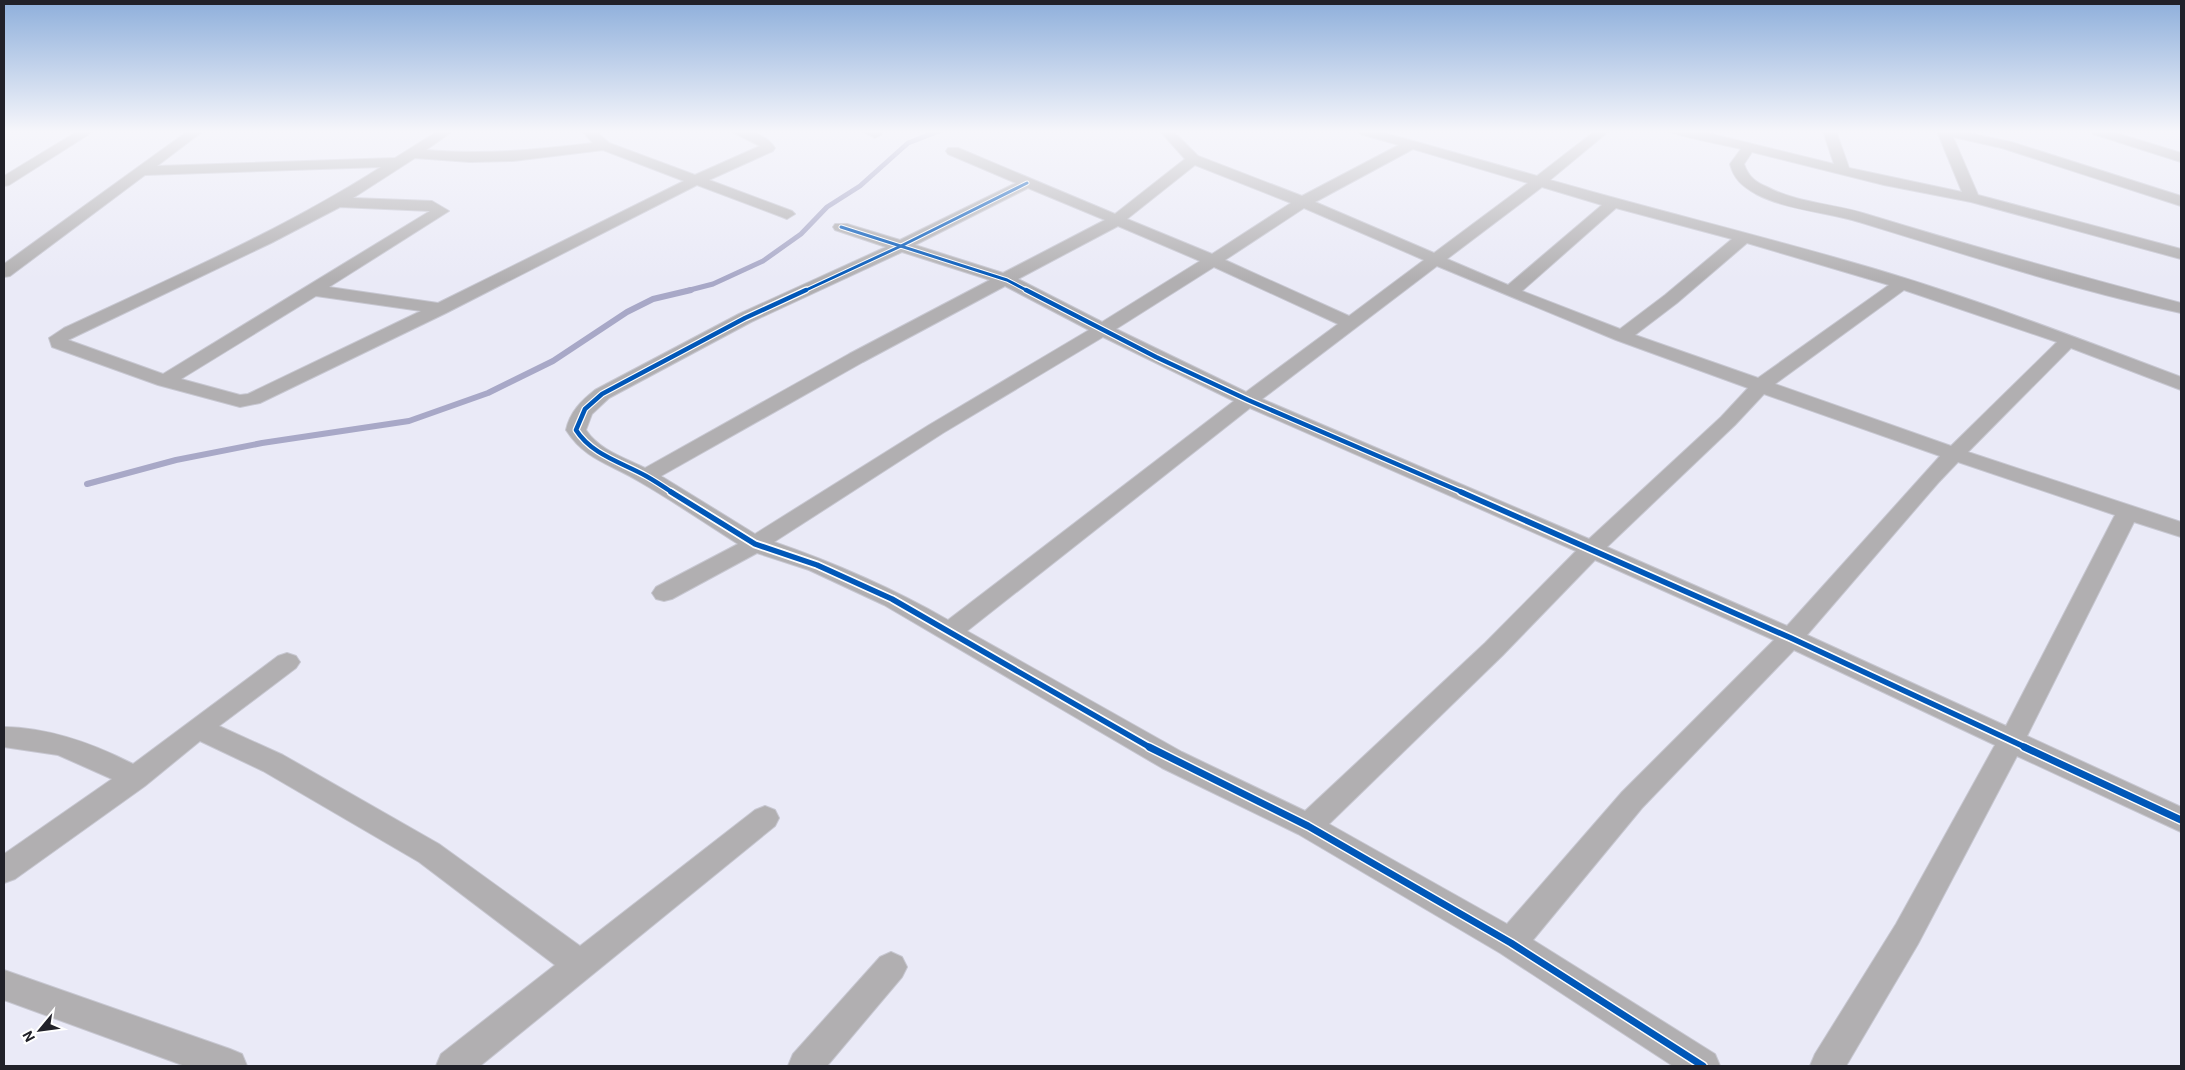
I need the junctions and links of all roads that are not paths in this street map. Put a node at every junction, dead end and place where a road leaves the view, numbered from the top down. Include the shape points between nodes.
1 (125, 181) edge
2 (368, 181) edge
3 (694, 181) joint
4 (1022, 181) edge
5 (1165, 181) edge
6 (1249, 181) edge
7 (1343, 181) edge
8 (1535, 181) edge
9 (1747, 181) edge
10 (1890, 181) edge
11 (1965, 181) edge
12 (2118, 181) edge
13 (1539, 182) junction
14 (1027, 183) junction
15 (1972, 198) junction
16 (2181, 201) edge
17 (337, 202) junction
18 (1303, 202) junction
19 (1614, 203) junction
20 (787, 214) dead end
21 (1115, 221) junction
22 (841, 227) dead end
23 (1744, 236) junction
24 (901, 246) junction
25 (2181, 254) edge
26 (1212, 260) junction
27 (1435, 261) junction
28 (4, 272) edge
29 (1007, 280) junction
30 (1902, 283) junction
31 (313, 290) junction
32 (1510, 292) junction
33 (2181, 308) edge
34 (440, 309) junction
35 (1352, 323) junction
36 (1103, 329) junction
37 (1622, 336) junction
38 (2069, 340) junction
39 (165, 381) junction
40 (2181, 384) edge
41 (1760, 386) junction
42 (1248, 400) junction
43 (1953, 454) junction
44 (646, 476) junction
45 (2127, 513) junction
46 (2181, 530) edge
47 (755, 544) junction
48 (1592, 549) junction
49 (664, 593) dead end
50 (950, 631) junction
51 (1791, 638) junction
52 (287, 662) dead end
53 (198, 728) junction
54 (4, 737) edge
55 (2011, 742) junction
56 (135, 778) junction
57 (765, 818) dead end
58 (2181, 820) edge
59 (1308, 826) junction
60 (4, 870) edge
61 (1511, 943) junction
62 (582, 965) junction
63 (891, 967) dead end
64 (4, 985) edge
65 (230, 1066) edge
66 (453, 1066) edge
67 (805, 1066) edge
68 (1703, 1066) edge
69 (1827, 1066) edge

1 - 28 street
2 - 17 street
3 - 20 street
3 - 34 street
4 - 14 street
5 - 21 street
6 - 18 street
7 - 18 street
8 - 13 street
9 - 33 street via 1762,191 1798,203 1843,212 2024,267
10 - 15 street
11 - 15 street
12 - 16 street
13 - 19 street
13 - 27 street
14 - 21 street
14 - 24 street
15 - 25 street
17 - 31 street via 432,206 441,211
17 - 39 street via 265,240 58,338 58,342
18 - 26 street
18 - 27 street
19 - 23 street
19 - 32 street
21 - 26 street
21 - 29 street
22 - 24 street
23 - 30 street
23 - 37 street
24 - 29 street
24 - 44 street via 738,322 602,394 587,406 578,418 576,430 583,441 597,452
26 - 35 street
26 - 36 street
27 - 32 street
27 - 35 street
29 - 36 street
29 - 44 street via 856,358
30 - 38 street
30 - 41 street
31 - 34 street
31 - 39 street
32 - 37 street
34 - 39 street via 253,399 240,401
35 - 42 street
36 - 42 street
36 - 47 street via 936,429
37 - 41 street
38 - 40 street
38 - 43 street
41 - 43 street
41 - 48 street
42 - 48 street
42 - 50 street
43 - 45 street
43 - 51 street
44 - 47 street
45 - 46 street
45 - 55 street
47 - 49 street
47 - 50 street via 841,574
48 - 51 street
48 - 59 street via 1494,649
50 - 59 street via 1172,760
51 - 55 street
51 - 61 street via 1632,800
52 - 53 street
53 - 56 street
53 - 62 street via 273,763 429,853
54 - 56 street via 60,743 81,750
55 - 58 street
55 - 69 street via 1907,934
56 - 60 street
57 - 62 street
59 - 61 street
61 - 68 street
62 - 66 street
63 - 67 street
64 - 65 street

